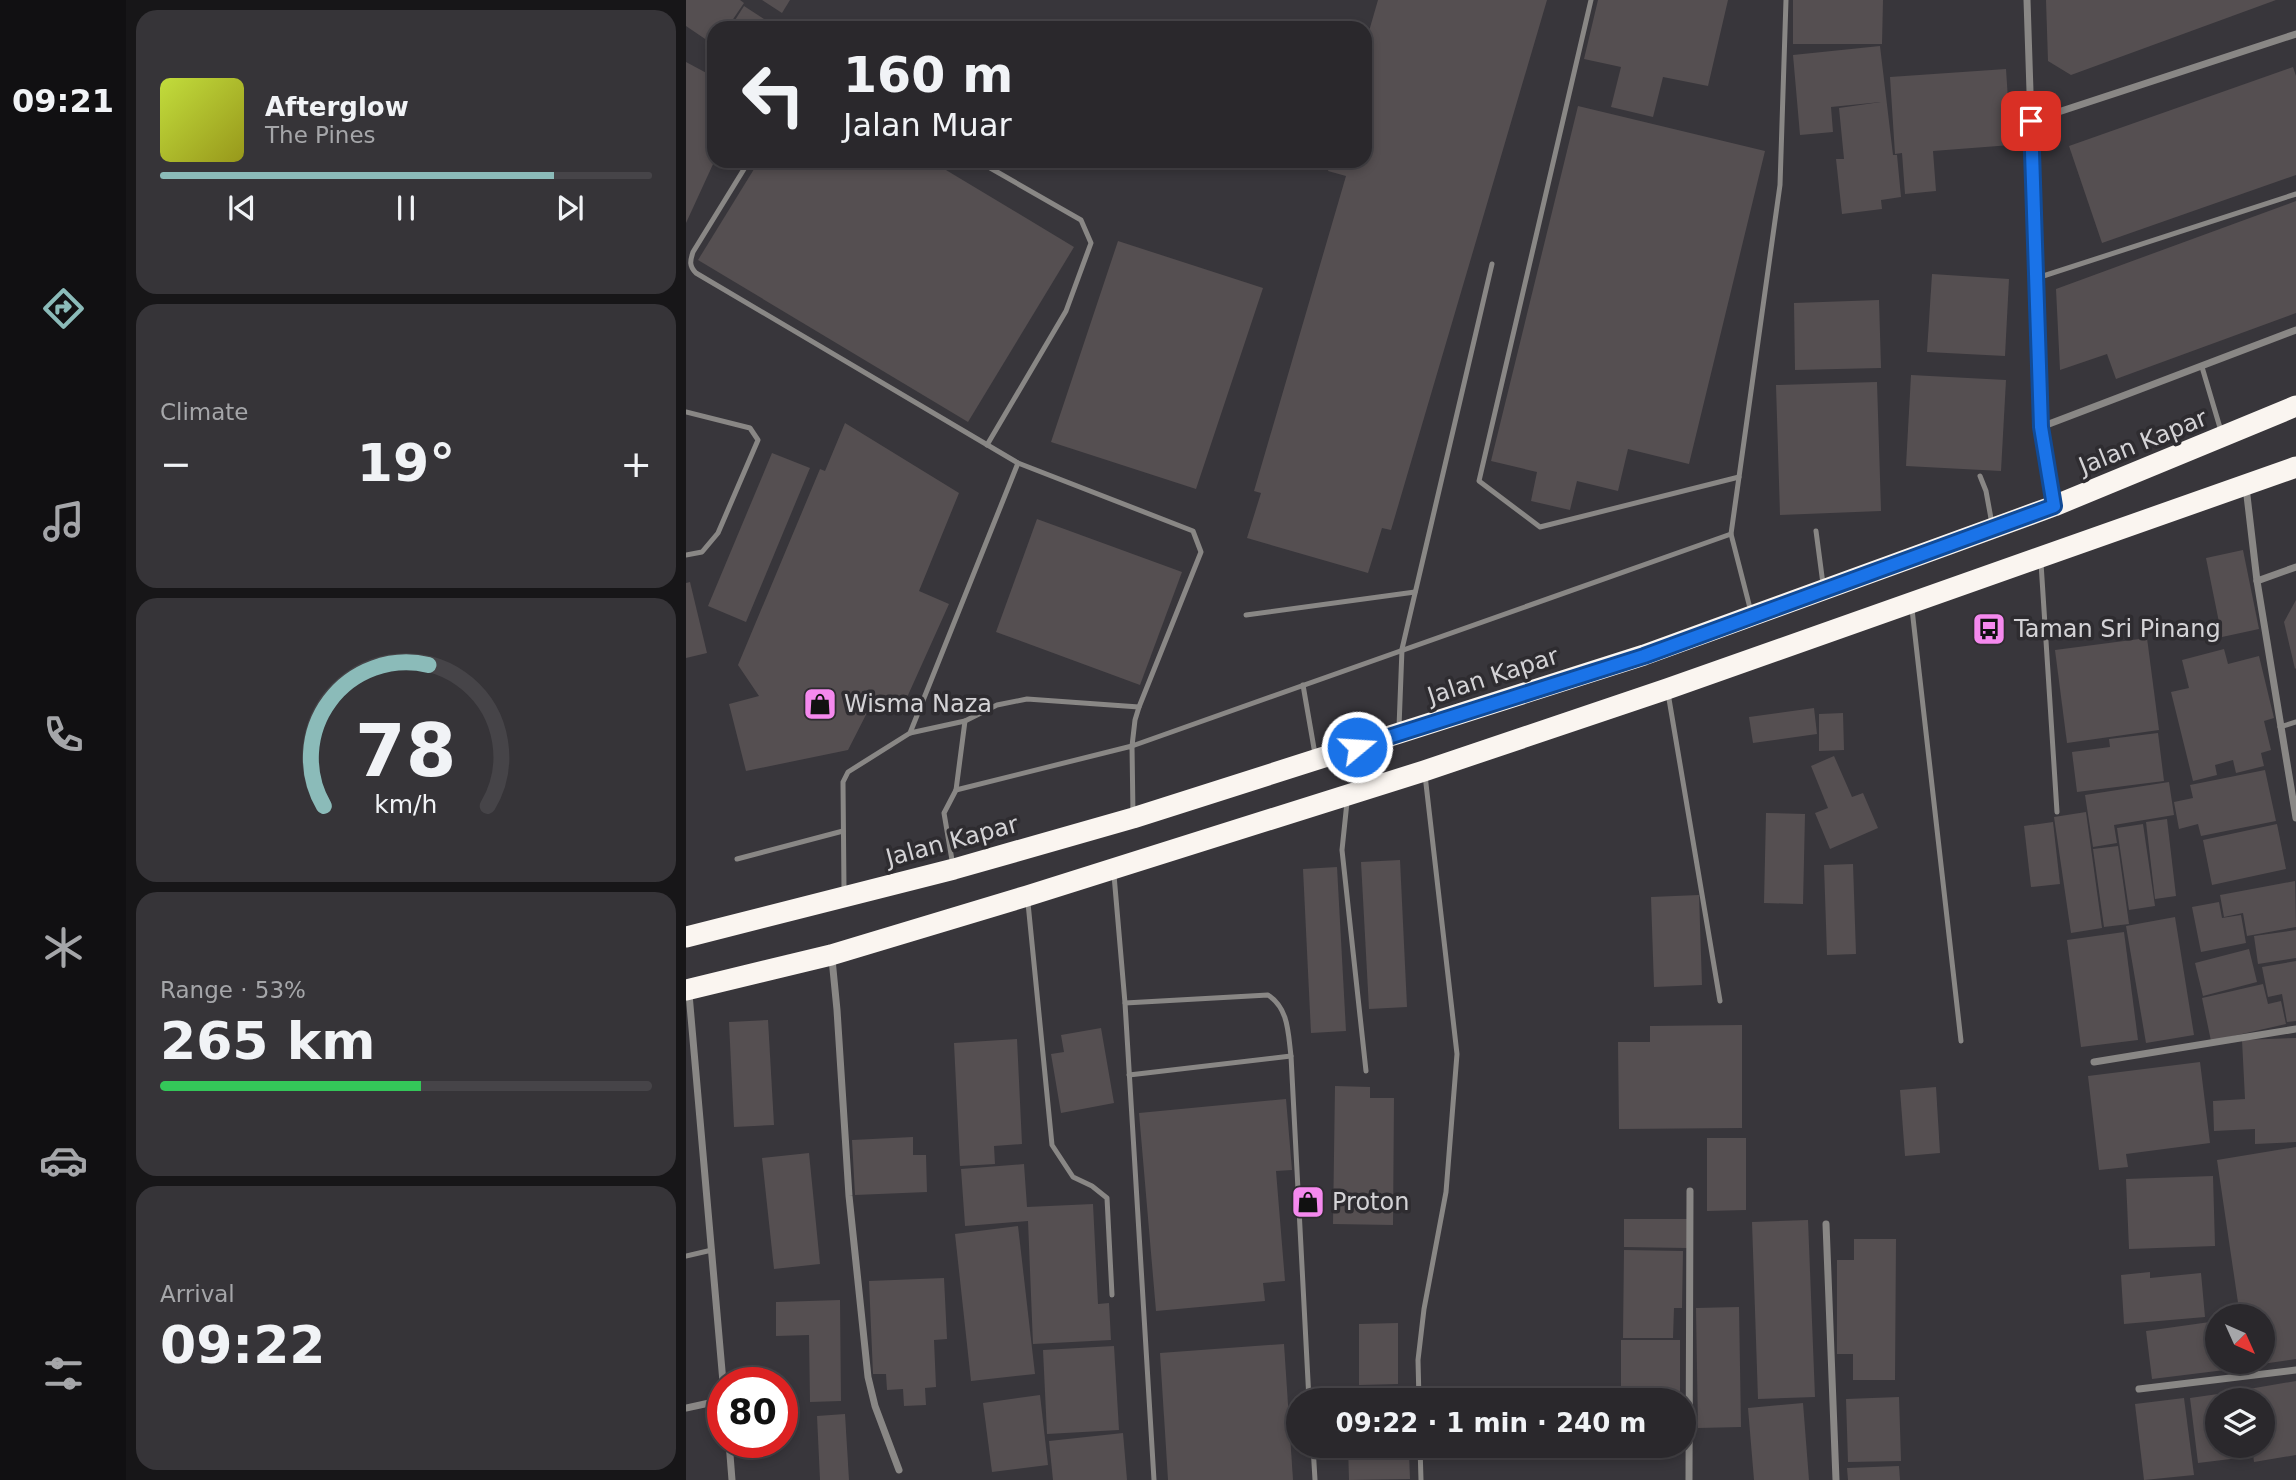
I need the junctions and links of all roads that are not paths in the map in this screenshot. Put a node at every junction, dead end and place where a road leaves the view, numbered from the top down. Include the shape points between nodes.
1 (1591, 0) edge
2 (1786, 0) edge
3 (2027, 0) edge
4 (2296, 34) edge
5 (2031, 121) junction
6 (745, 168) edge
7 (990, 168) edge
8 (2296, 194) edge
9 (1492, 264) dead end
10 (2037, 278) junction
11 (2296, 330) edge
12 (2202, 367) junction
13 (2296, 406) edge
14 (686, 412) edge
15 (2041, 427) junction
16 (2223, 438) junction
17 (987, 444) junction
18 (1018, 463) junction
19 (2296, 467) edge
20 (1980, 476) dead end
21 (1739, 477) junction
22 (2245, 484) junction
23 (2054, 506) junction
24 (1993, 528) junction
25 (1816, 531) dead end
26 (1731, 534) junction
27 (686, 555) edge
28 (2040, 556) junction
29 (2296, 567) edge
30 (2257, 581) junction
31 (1824, 591) junction
32 (1415, 592) junction
33 (1911, 602) junction
34 (1246, 615) dead end
35 (1752, 617) junction
36 (1402, 649) junction
37 (1303, 685) junction
38 (1667, 690) junction
39 (1139, 708) junction
40 (965, 721) junction
41 (2296, 722) edge
42 (2280, 727) junction
43 (910, 733) junction
44 (1398, 733) junction
45 (1132, 746) junction
46 (1316, 760) junction
47 (1424, 771) junction
48 (956, 790) junction
49 (1348, 795) junction
50 (2057, 812) dead end
51 (1133, 818) junction
52 (2296, 818) edge
53 (843, 831) junction
54 (737, 859) dead end
55 (954, 869) junction
56 (1114, 869) junction
57 (1027, 896) junction
58 (845, 897) junction
59 (686, 937) edge
60 (831, 955) junction
61 (687, 990) edge
62 (1720, 1001) dead end
63 (1125, 1003) junction
64 (2296, 1029) edge
65 (1961, 1041) dead end
66 (1291, 1056) junction
67 (695, 1060) junction
68 (686, 1062) edge
69 (2094, 1062) dead end
70 (1366, 1070) dead end
71 (1129, 1075) junction
72 (1690, 1191) dead end
73 (1826, 1224) dead end
74 (712, 1250) junction
75 (686, 1255) edge
76 (1112, 1295) dead end
77 (722, 1367) edge
78 (2296, 1370) edge
79 (1308, 1388) edge
80 (1419, 1388) edge
81 (2139, 1389) dead end
82 (707, 1403) edge
83 (686, 1408) edge
84 (730, 1458) edge
85 (1313, 1458) edge
86 (1420, 1458) edge
87 (899, 1471) dead end
88 (732, 1480) edge
89 (1154, 1480) edge
90 (1315, 1480) edge
91 (1421, 1480) edge
92 (1689, 1480) edge
93 (1836, 1480) edge

1 - 21 lane via 1479,481 1540,527
2 - 21 lane via 1780,185
3 - 5 street
4 - 5 street
5 - 10 street
6 - 17 lane via 693,252 691,268
7 - 17 lane via 1081,220 1091,243 1066,311
8 - 10 lane
9 - 32 lane
10 - 15 street
11 - 12 street
12 - 15 street
12 - 16 lane
13 - 16 highway, Jalan Kapar
14 - 27 lane via 750,428 758,440 718,533 702,552
15 - 23 street
16 - 23 highway, Jalan Kapar
17 - 18 lane
18 - 39 lane via 1193,531 1201,552
18 - 43 lane
19 - 22 highway
20 - 24 lane
21 - 26 lane
22 - 28 highway
22 - 30 street
23 - 24 highway, Jalan Kapar
24 - 31 highway, Jalan Kapar
25 - 31 lane
26 - 35 lane
26 - 36 lane
28 - 33 highway
28 - 50 lane
29 - 30 street
30 - 42 street
31 - 35 highway, Jalan Kapar
32 - 34 lane
32 - 36 lane
33 - 38 highway
33 - 65 lane
35 - 44 highway, Jalan Kapar
36 - 37 lane
36 - 44 lane
37 - 45 lane
37 - 46 lane
38 - 47 highway
38 - 62 lane
39 - 40 lane via 1027,699 998,705
39 - 45 lane
40 - 43 lane
40 - 48 lane
41 - 42 lane
42 - 52 street
43 - 53 lane via 848,772 843,782
44 - 46 highway, Jalan Kapar
45 - 48 lane
45 - 51 lane
46 - 51 highway, Jalan Kapar
47 - 49 highway
47 - 80 lane via 1457,1054 1446,1192 1424,1309
48 - 55 lane via 943,813
49 - 56 highway
49 - 70 lane via 1342,850
51 - 55 highway, Jalan Kapar
53 - 54 lane
53 - 58 lane
55 - 58 highway, Jalan Kapar
56 - 57 highway
56 - 63 lane
57 - 60 highway
57 - 76 lane via 1052,1145 1073,1177 1107,1198
58 - 59 highway, Jalan Kapar
60 - 61 highway
60 - 87 street via 868,1377
61 - 67 street
63 - 66 lane via 1268,995 1286,1015
63 - 71 lane
64 - 69 street
66 - 71 lane
66 - 79 lane
67 - 68 street
67 - 74 street
71 - 89 lane
72 - 92 street
73 - 93 street
74 - 75 lane
74 - 77 street
78 - 81 street
82 - 83 street
84 - 88 street
85 - 90 lane
86 - 91 lane

